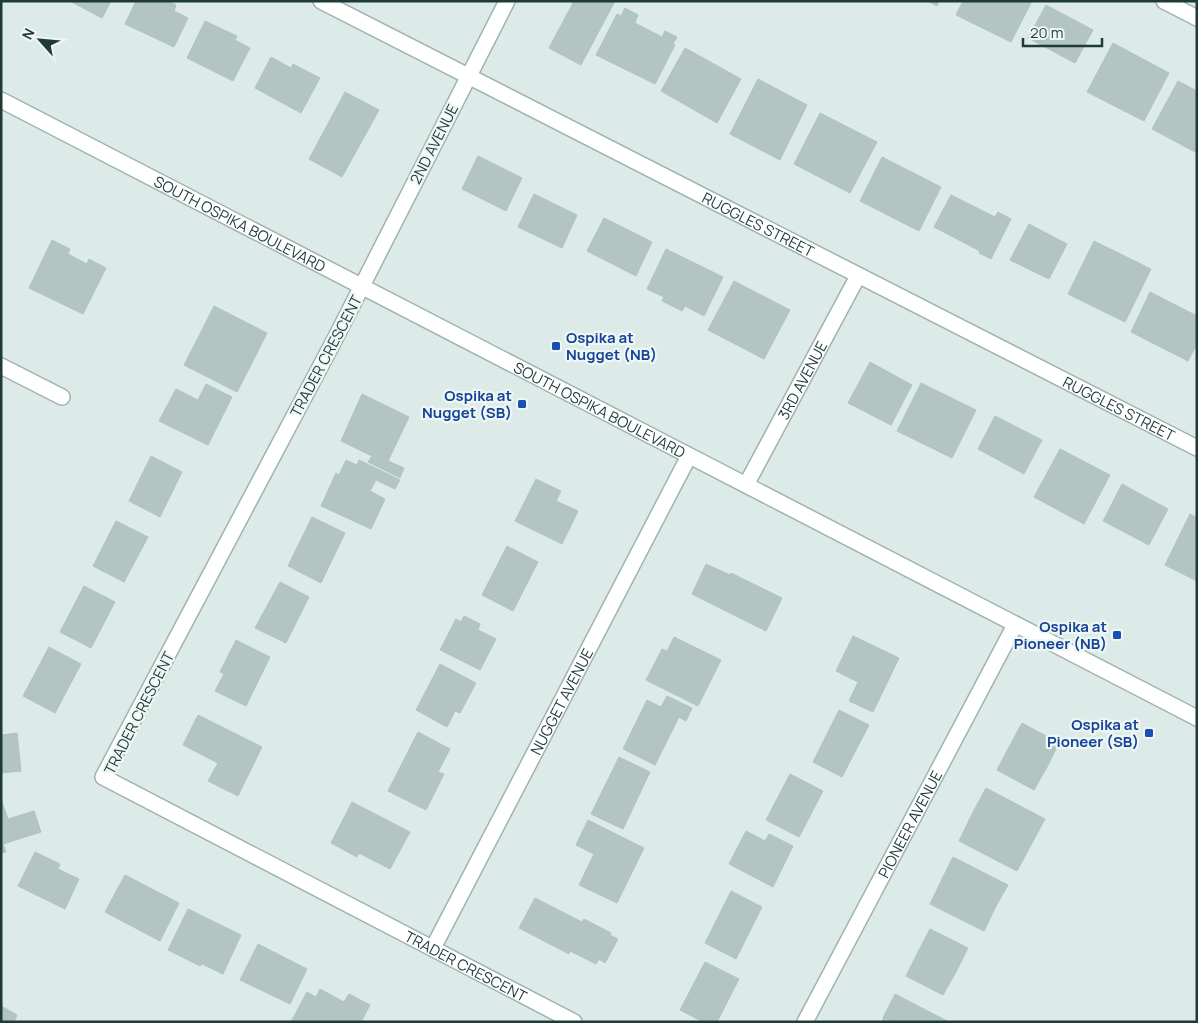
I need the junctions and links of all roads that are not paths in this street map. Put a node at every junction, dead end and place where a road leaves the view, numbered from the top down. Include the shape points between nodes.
1 (321, 1) edge
2 (507, 1) edge
3 (1164, 1) edge
4 (1197, 18) edge
5 (468, 77) junction
6 (1, 100) edge
7 (858, 276) junction
8 (362, 287) junction
9 (1, 366) edge
10 (62, 397) dead end
11 (1197, 448) edge
12 (688, 456) junction
13 (746, 485) junction
14 (1014, 625) junction
15 (1197, 718) edge
16 (433, 948) junction
17 (574, 1022) edge
18 (805, 1022) edge

1 - 5 street, RUGGLES STREET
2 - 5 street, 2ND AVENUE
3 - 4 street
5 - 7 street, RUGGLES STREET
5 - 8 street, 2ND AVENUE
6 - 8 street, SOUTH OSPIKA BOULEVARD
7 - 11 street, RUGGLES STREET
7 - 13 street, 3RD AVENUE
8 - 12 street, SOUTH OSPIKA BOULEVARD
8 - 16 street, TRADER CRESCENT via 104,777
9 - 10 street
12 - 13 street, SOUTH OSPIKA BOULEVARD
12 - 16 street, NUGGET AVENUE
13 - 14 street, SOUTH OSPIKA BOULEVARD
14 - 15 street, SOUTH OSPIKA BOULEVARD
14 - 18 street, PIONEER AVENUE
16 - 17 street, TRADER CRESCENT

